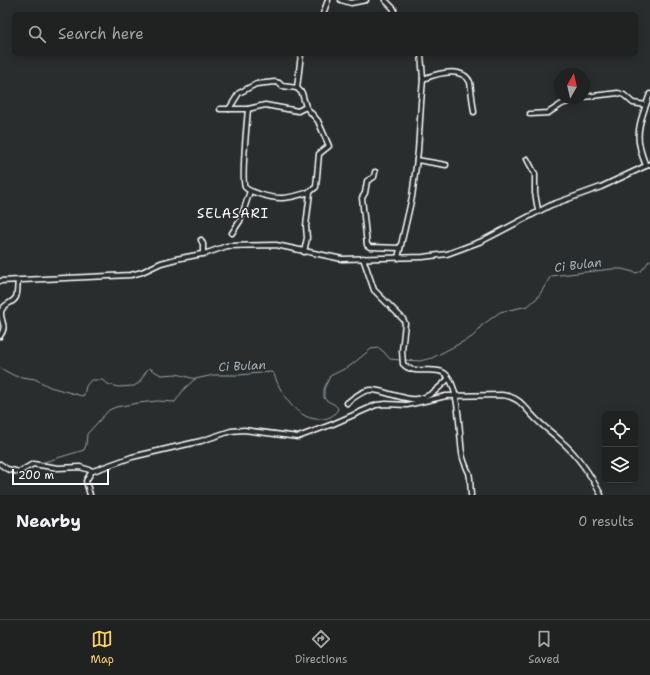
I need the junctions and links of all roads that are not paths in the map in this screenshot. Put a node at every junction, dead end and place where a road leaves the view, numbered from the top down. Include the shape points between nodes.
1 (328, 0) edge
2 (341, 0) edge
3 (366, 0) edge
4 (385, 0) edge
5 (324, 12) edge
6 (394, 12) edge
7 (301, 56) edge
8 (420, 56) edge
9 (423, 79) junction
10 (297, 88) junction
11 (650, 94) edge
12 (590, 96) edge
13 (562, 104) edge
14 (646, 105) junction
15 (306, 107) junction
16 (220, 109) dead end
17 (229, 109) junction
18 (248, 110) junction
19 (474, 112) dead end
20 (530, 114) dead end
21 (527, 159) dead end
22 (418, 160) junction
23 (446, 165) dead end
24 (648, 165) edge
25 (376, 172) dead end
26 (250, 191) junction
27 (310, 192) junction
28 (538, 210) junction
29 (232, 233) dead end
30 (201, 240) dead end
31 (400, 248) junction
32 (304, 252) junction
33 (203, 254) junction
34 (363, 258) junction
35 (398, 258) junction
36 (0, 281) edge
37 (18, 281) junction
38 (0, 336) edge
39 (449, 378) junction
40 (456, 396) junction
41 (347, 403) dead end
42 (0, 464) edge
43 (92, 471) junction
44 (90, 495) edge
45 (471, 495) edge
46 (601, 495) edge

1 - 5 street
2 - 3 street via 351,3
4 - 6 street
7 - 10 street
8 - 9 street
9 - 19 street via 442,73 468,78
9 - 22 street
10 - 15 street via 302,93
10 - 17 street via 283,87 275,82 256,84 239,93
11 - 14 street
12 - 14 street via 618,93 633,103
13 - 20 street via 548,113
14 - 24 street via 638,136 639,147
15 - 18 street via 298,111 265,105
15 - 27 street via 318,121 329,146 319,154 316,187
16 - 17 street
17 - 18 street
18 - 26 street via 244,182
21 - 28 street via 535,174
22 - 23 street
22 - 31 street
24 - 28 street via 601,187
25 - 31 street via 374,177 367,181 362,198 367,245
26 - 27 street via 281,199
26 - 29 street via 240,221
27 - 32 street
28 - 35 street via 464,249 430,257
30 - 33 street
31 - 35 street
32 - 33 street via 276,245 227,246
32 - 34 street via 338,259
33 - 37 street via 161,263 131,275
34 - 35 street
34 - 39 street via 374,290 405,323 402,360 405,366 441,372
36 - 37 street
37 - 38 street via 16,298 4,306 1,312 4,330
39 - 40 street
39 - 41 street via 433,393 422,398 409,399 372,390 361,393
40 - 43 street via 407,405 376,405 298,437 244,430 231,431
40 - 45 street via 462,454 470,477
40 - 46 street via 502,395 517,400 572,452 593,479
42 - 43 street via 19,472 33,464 58,468 80,467
43 - 44 street via 86,481

